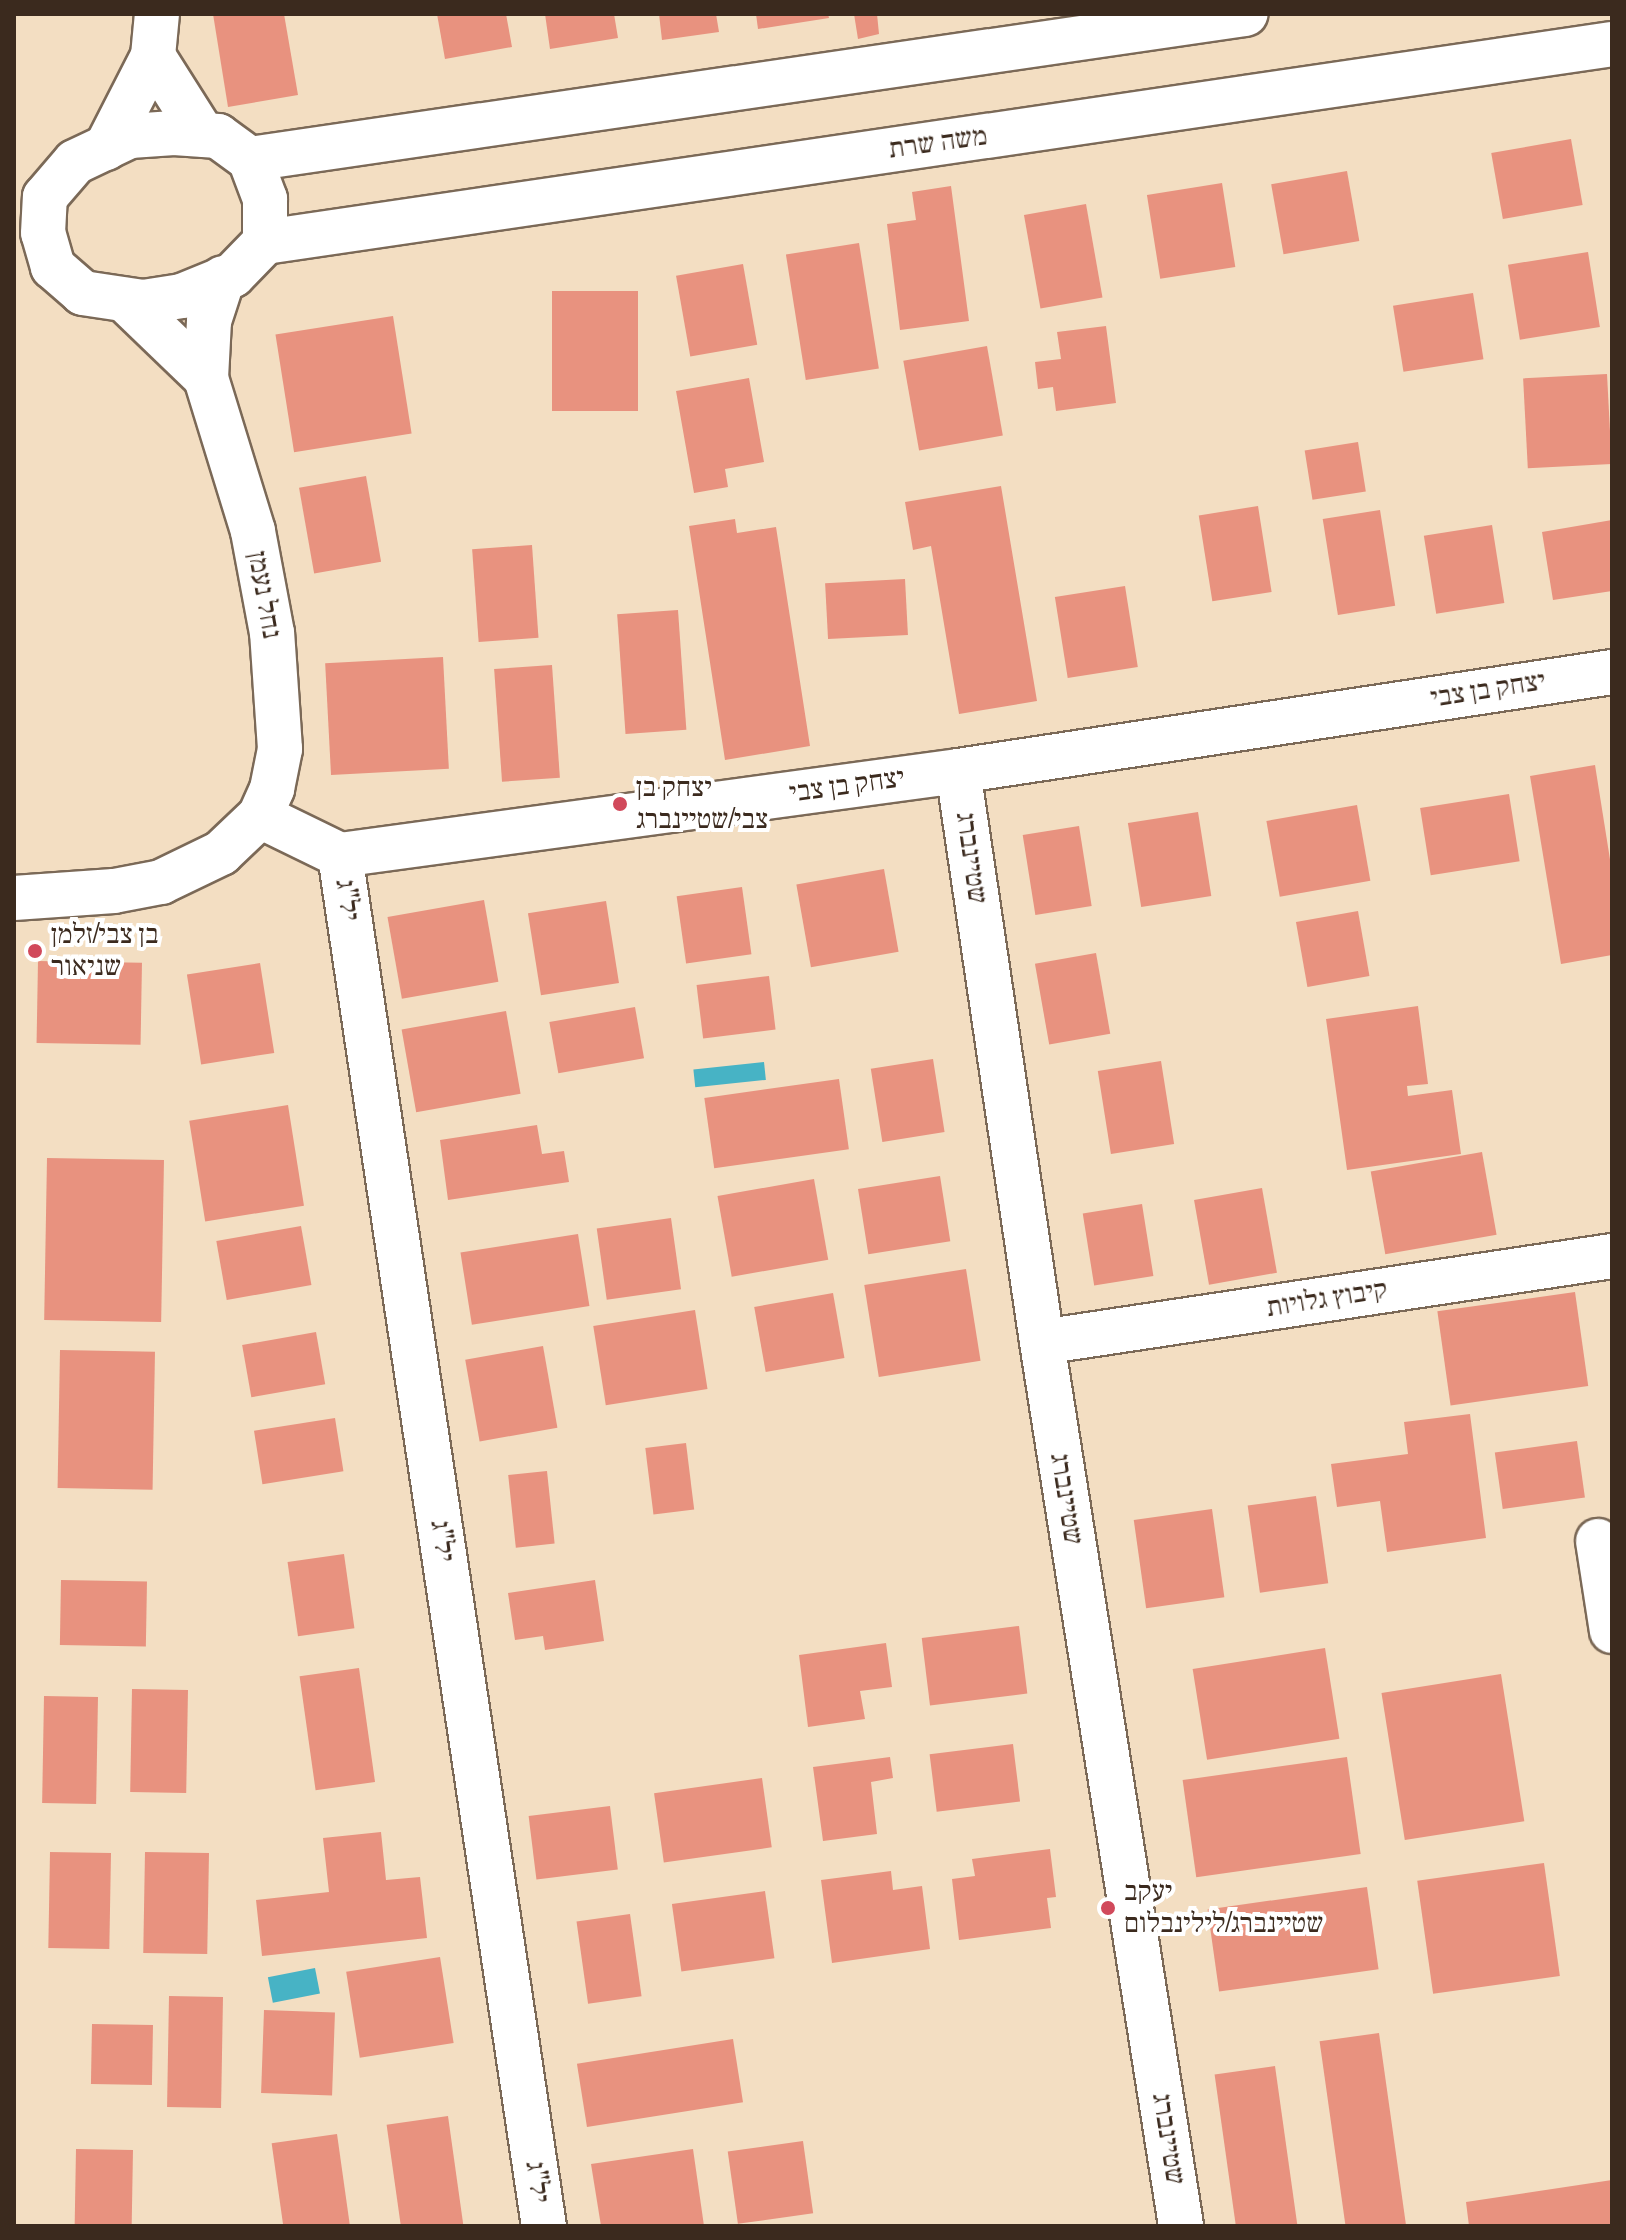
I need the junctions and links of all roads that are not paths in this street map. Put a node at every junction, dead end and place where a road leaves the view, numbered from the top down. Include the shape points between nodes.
1 (1245, 14) edge
2 (155, 35) edge
3 (1612, 44) edge
4 (203, 135) junction
5 (106, 148) junction
6 (250, 159) junction
7 (29, 197) edge
8 (265, 242) junction
9 (33, 267) edge
10 (223, 278) junction
11 (125, 300) junction
12 (206, 378) junction
13 (1612, 672) edge
14 (958, 771) junction
15 (260, 816) junction
16 (340, 855) junction
17 (14, 898) edge
18 (1612, 1256) edge
19 (1042, 1342) junction
20 (1598, 1541) dead end
21 (1612, 1631) edge
22 (544, 2226) edge
23 (1181, 2226) edge

1 - 6 street
2 - 4 street
2 - 5 street
3 - 8 street, משה שרת
4 - 5 street via 130,136
4 - 6 street via 218,136
5 - 7 street via 75,162
6 - 8 street via 265,199
7 - 9 street via 43,233
8 - 10 street
9 - 11 street via 83,293
10 - 11 street via 182,296
10 - 12 street, נחל נעמן via 209,321
11 - 12 street, נחל נעמן
12 - 15 street, נחל נעמן via 253,531 272,633 280,749
13 - 14 street, יצחק בן צבי
14 - 16 street, יצחק בן צבי
14 - 19 street, שטיינברג
15 - 16 street
15 - 17 street via 221,853 161,882
16 - 22 street, יל"ג
18 - 19 street, קיבוץ גלויות
19 - 23 street, שטיינברג
20 - 21 street

